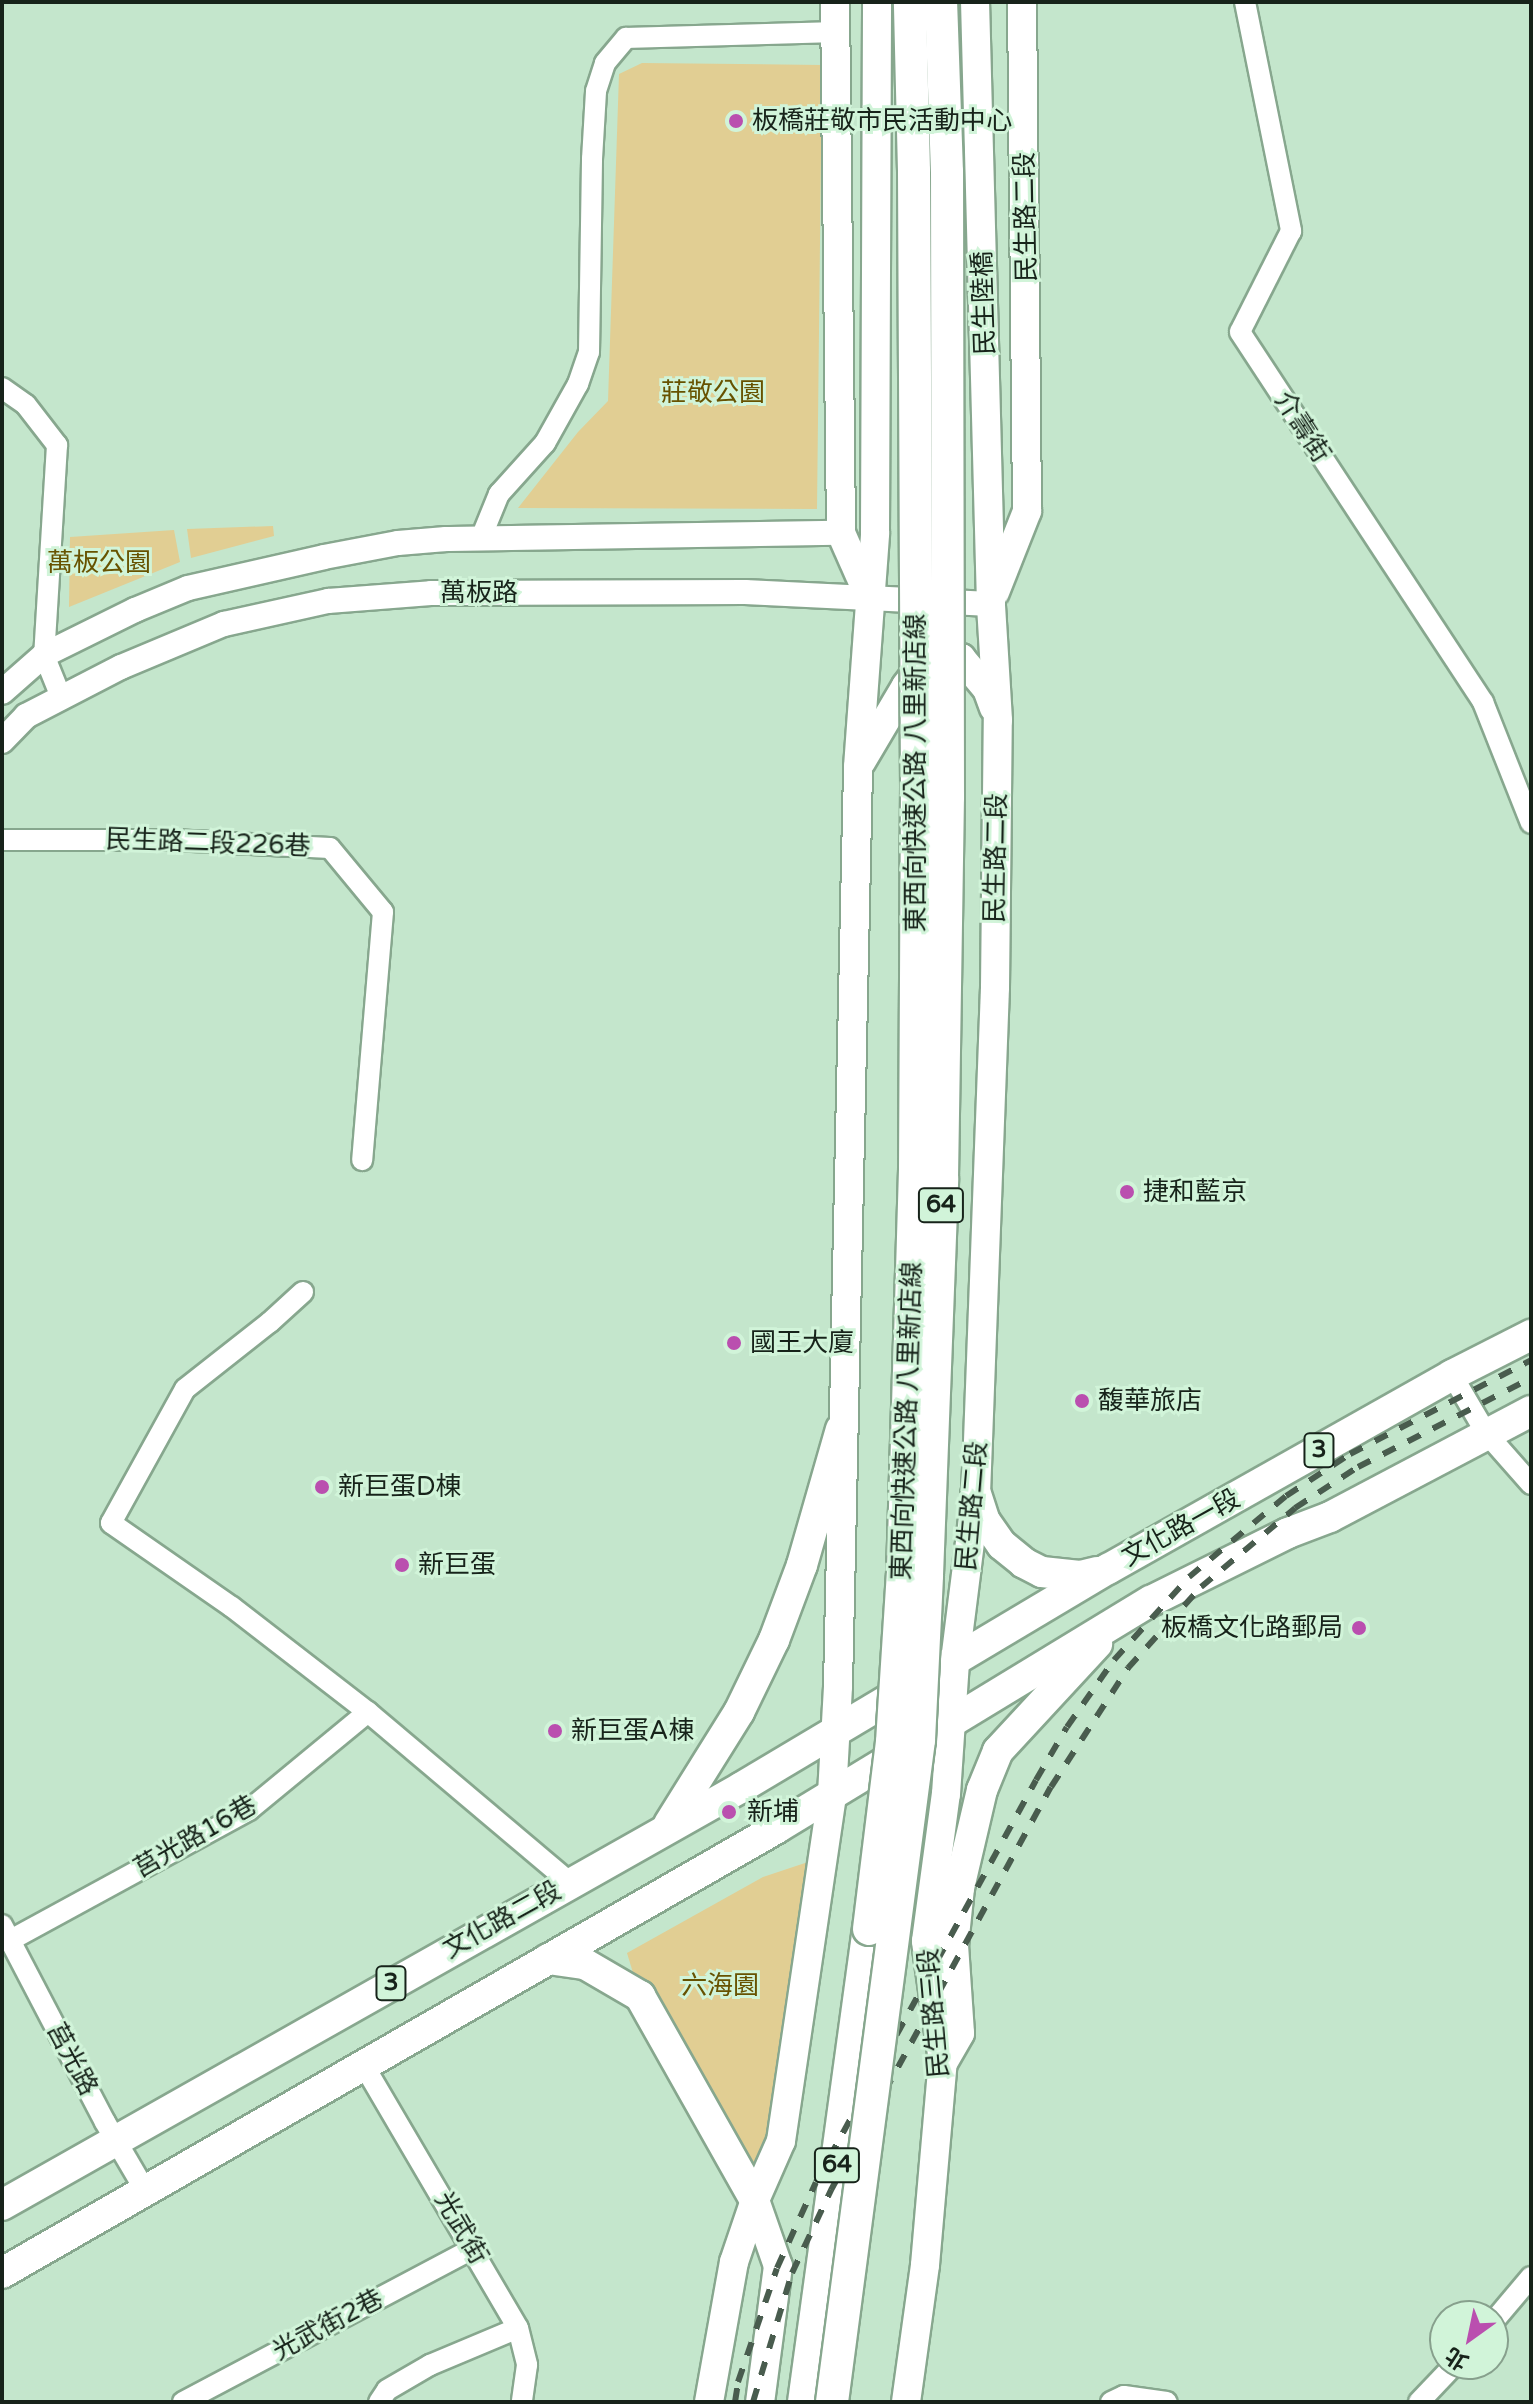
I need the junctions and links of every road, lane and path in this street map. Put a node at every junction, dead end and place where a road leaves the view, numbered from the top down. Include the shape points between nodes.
1 (835, 2) edge
2 (877, 2) edge
3 (910, 2) edge
4 (941, 2) edge
5 (975, 2) edge
6 (1022, 2) edge
7 (1245, 2) edge
8 (836, 32) junction
9 (2, 388) edge
10 (841, 533) junction
11 (481, 538) junction
12 (870, 598) junction
13 (991, 604) junction
14 (44, 655) junction
15 (2, 692) edge
16 (61, 697) junction
17 (998, 720) junction
18 (2, 741) edge
19 (858, 767) junction
20 (1531, 823) edge
21 (2, 840) edge
22 (362, 1160) dead end
23 (303, 1292) dead end
24 (1531, 1335) edge
25 (1452, 1375) junction
26 (1531, 1411) edge
27 (841, 1429) junction
28 (1486, 1433) junction
29 (1531, 1484) edge
30 (976, 1494) junction
31 (1108, 1569) junction
32 (1114, 1624) junction
33 (955, 1661) junction
34 (368, 1712) junction
35 (953, 1720) junction
36 (834, 1729) junction
37 (832, 1794) junction
38 (668, 1826) junction
39 (569, 1882) junction
40 (6, 1933) edge
41 (548, 1959) junction
42 (943, 2061) junction
43 (363, 2064) junction
44 (115, 2139) junction
45 (146, 2192) junction
46 (755, 2200) junction
47 (2, 2205) edge
48 (474, 2248) junction
49 (2, 2273) edge
50 (1531, 2277) edge
51 (1509, 2303) edge
52 (518, 2328) junction
53 (1440, 2380) edge
54 (208, 2397) edge
55 (183, 2402) edge
56 (379, 2402) edge
57 (522, 2402) edge
58 (709, 2402) edge
59 (760, 2402) edge
60 (804, 2402) edge
61 (832, 2402) edge
62 (906, 2402) edge
63 (1111, 2402) edge
64 (1167, 2402) edge
65 (1419, 2402) edge

1 - 8 main road
2 - 12 main road via 875,533
3 - 60 highway, 東西向快速公路 八里新店線 / 64, bridge via 917,802 915,1169 903,1574 892,1742
4 - 61 highway, 東西向快速公路 八里新店線 / 64, bridge via 947,172 948,797 942,1178 927,1575 919,1740
5 - 13 main road, 民生陸橋
6 - 13 main road, 民生路二段 via 1027,511
7 - 20 street, 介壽街 via 1291,231 1240,332 1483,702
8 - 10 main road
8 - 11 street via 626,38 605,63 596,91 592,159 589,352 578,384 545,443 499,494
9 - 14 street via 26,405 57,445
10 - 11 street, 萬板路
10 - 12 main road
11 - 14 street, 萬板路 via 398,543 188,588
12 - 13 street, 萬板路
12 - 16 street, 萬板路 via 745,592 446,593 328,601 224,624
12 - 19 main road
13 - 17 main road, 民生路二段
14 - 15 street, 萬板路
14 - 16 street
16 - 18 street, 萬板路 via 26,716
17 - 19 main road via 975,673 961,658 937,653 906,686
17 - 30 main road, 民生路二段 via 995,987
19 - 27 main road
21 - 22 street, 民生路二段226巷 via 172,840 330,848 383,912
23 - 34 street via 185,1389 111,1523 232,1607
24 - 25 main road, 文化路一段 / 3
25 - 28 street
25 - 31 main road, 文化路一段 / 3
26 - 28 main road, 文化路一段 / 3
27 - 36 main road
27 - 38 main road via 774,1640 739,1712
28 - 29 street
28 - 32 main road, 文化路一段 / 3
30 - 31 main road via 993,1533 1024,1563 1042,1572 1080,1576
30 - 33 main road, 民生路二段
31 - 33 main road, 文化路一段 / 3
32 - 35 main road, 文化路一段 / 3
32 - 42 main road via 998,1751 982,1790 959,1888 953,1946 959,2033
33 - 35 main road, 民生路二段
33 - 36 main road, 文化路一段 / 3
34 - 39 street
34 - 40 street, 莒光路16巷 via 249,1810
35 - 37 main road, 文化路一段 / 3
35 - 42 main road, 民生路三段 via 926,1941
36 - 37 main road
36 - 38 main road, 文化路二段 / 3
37 - 41 main road, 3
37 - 46 main road via 781,2141
38 - 39 main road, 文化路二段 / 3
39 - 44 main road, 文化路二段 / 3
40 - 44 street, 莒光路
41 - 43 main road, 3
41 - 46 main road via 585,1964 640,1996
42 - 62 main road, 民生路三段 via 925,2265
43 - 45 main road, 3
43 - 48 street, 光武街
44 - 45 street, 莒光路
44 - 47 main road, 文化路二段 / 3
45 - 49 main road, 3
46 - 58 main road via 734,2262
46 - 59 main road via 778,2266
48 - 52 street, 光武街
48 - 54 street, 光武街2巷
50 - 51 street
52 - 56 street via 430,2365 387,2390
52 - 57 street, 光武街 via 527,2365
53 - 65 street
54 - 55 street, 光武街2巷
63 - 64 street via 1124,2396

